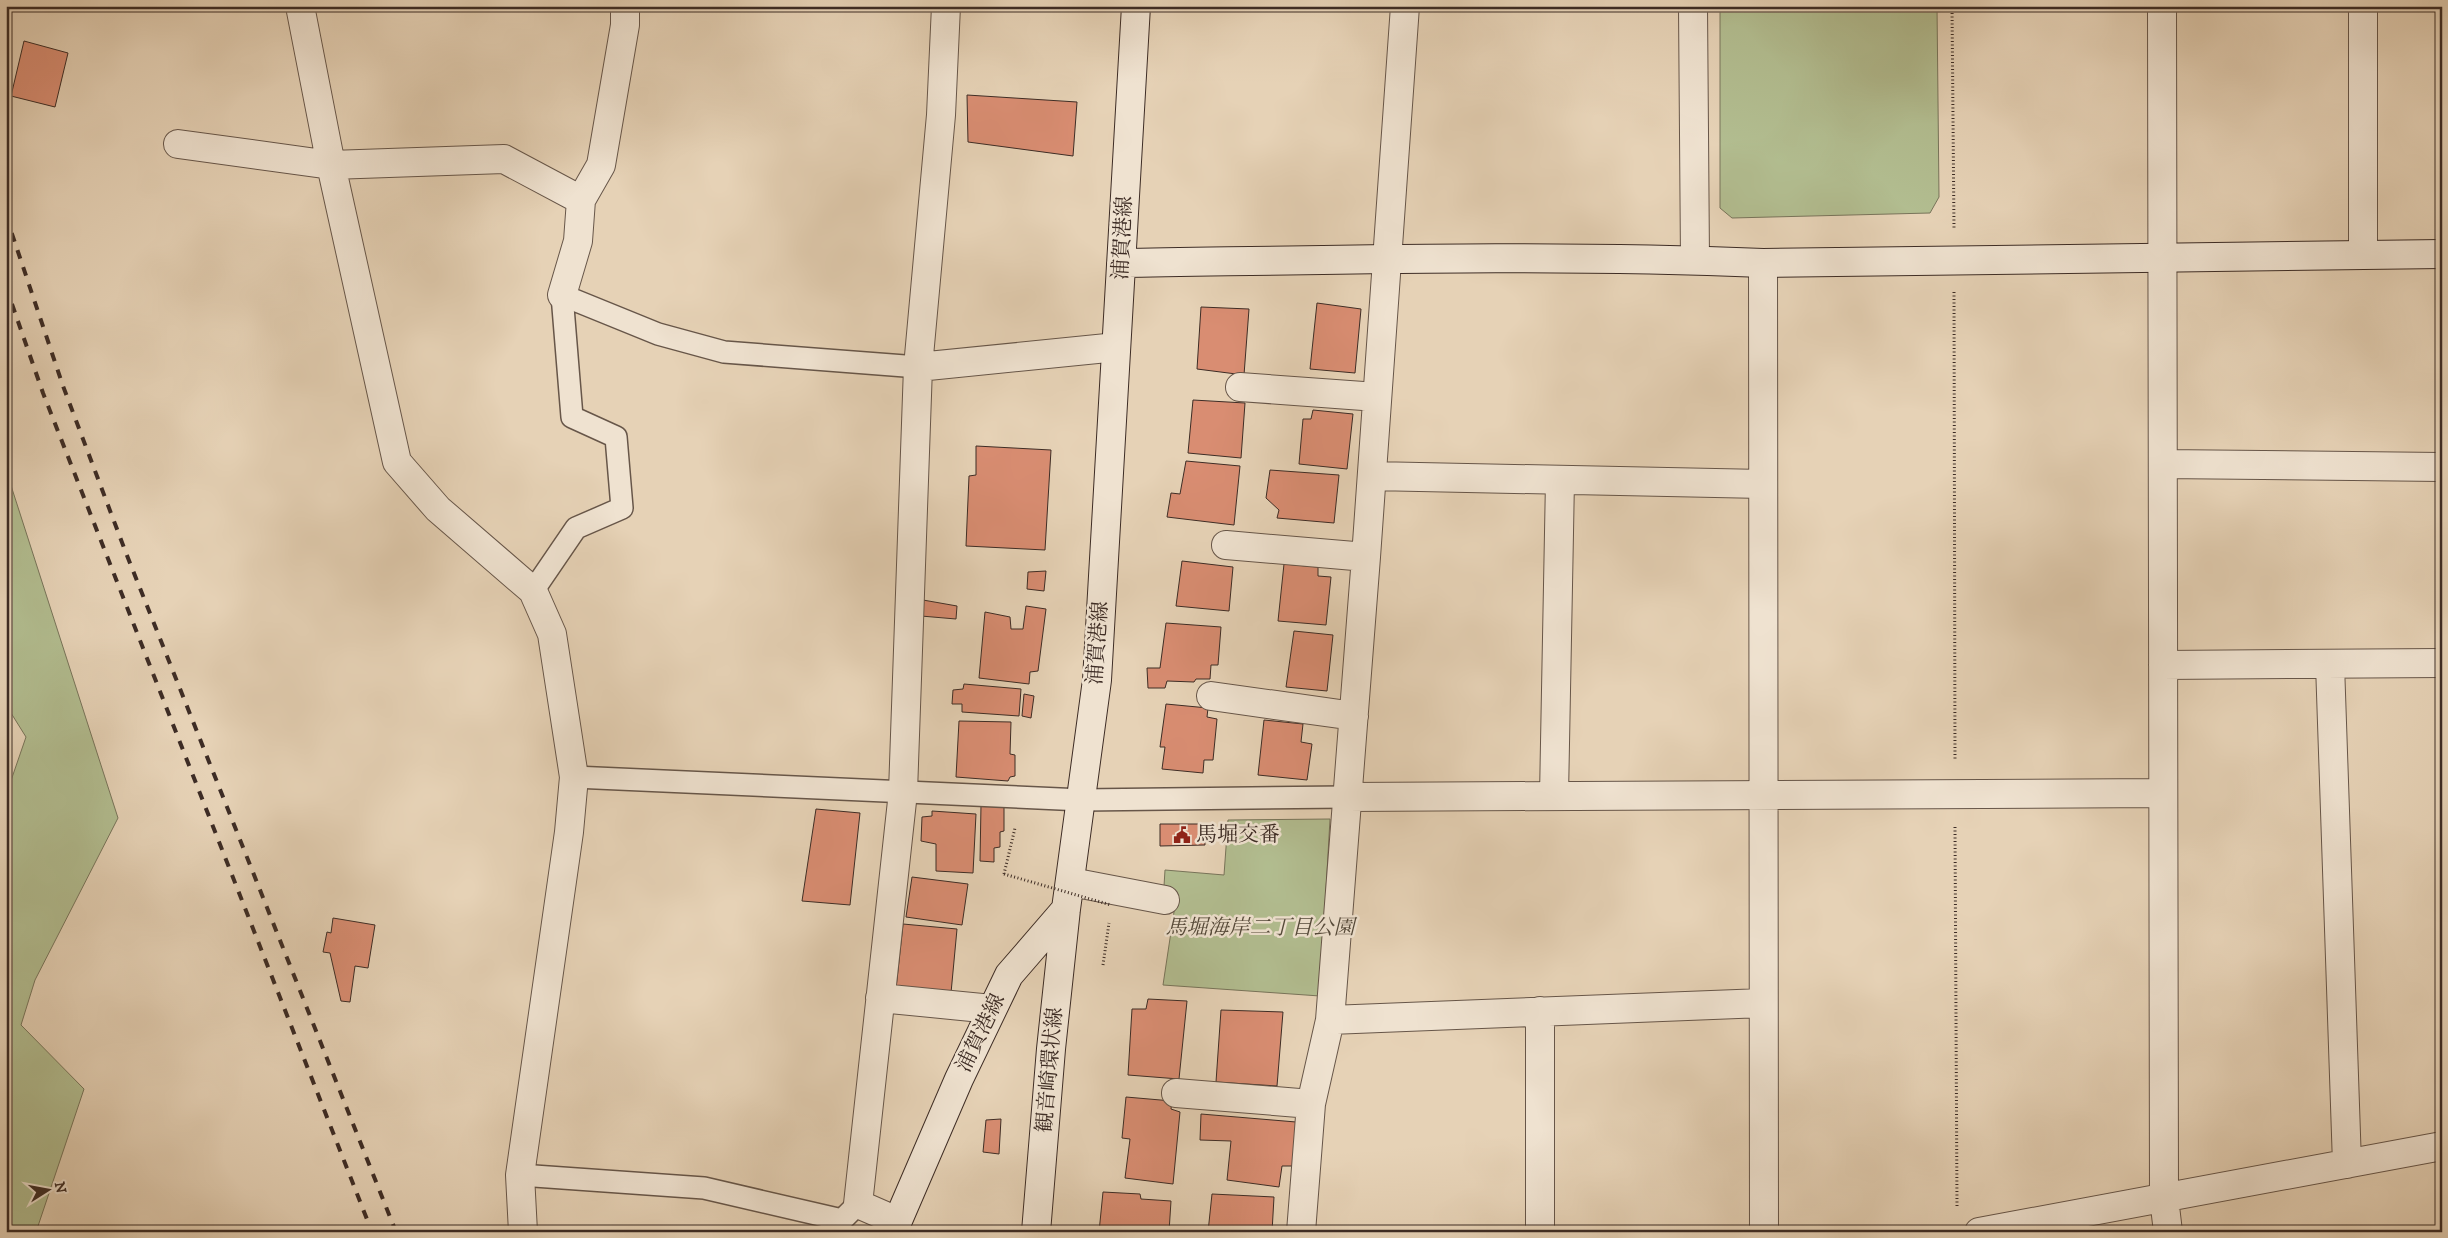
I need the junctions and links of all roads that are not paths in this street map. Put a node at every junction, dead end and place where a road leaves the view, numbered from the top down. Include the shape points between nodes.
1 (300, 6) edge
2 (626, 6) edge
3 (946, 6) edge
4 (1136, 6) edge
5 (1405, 6) edge
6 (1693, 6) edge
7 (2162, 6) edge
8 (2363, 6) edge
9 (178, 144) dead end
10 (332, 165) junction
11 (581, 200) junction
12 (2363, 254) junction
13 (2442, 254) edge
14 (2163, 258) junction
15 (1387, 259) junction
16 (1695, 260) junction
17 (1121, 263) junction
18 (1763, 263) junction
19 (562, 294) junction
20 (1116, 345) junction
21 (918, 367) junction
22 (1240, 386) dead end
23 (1377, 397) junction
24 (2163, 464) junction
25 (2442, 467) edge
26 (1372, 476) junction
27 (1560, 480) junction
28 (1763, 484) junction
29 (1226, 545) dead end
30 (1366, 557) junction
31 (532, 591) junction
32 (2442, 663) edge
33 (2330, 664) junction
34 (2163, 665) junction
35 (1211, 696) dead end
36 (1354, 716) junction
37 (574, 777) junction
38 (903, 792) junction
39 (2163, 793) junction
40 (1764, 795) junction
41 (1554, 796) junction
42 (1347, 797) junction
43 (1082, 800) junction
44 (1071, 882) junction
45 (1165, 900) dead end
46 (1066, 909) junction
47 (880, 998) junction
48 (1764, 1003) junction
49 (992, 1009) junction
50 (1540, 1011) junction
51 (1330, 1020) junction
52 (1176, 1093) dead end
53 (1311, 1104) junction
54 (2442, 1146) edge
55 (2347, 1164) junction
56 (520, 1175) junction
57 (2164, 1198) junction
58 (858, 1204) junction
59 (895, 1226) edge
60 (523, 1232) edge
61 (1036, 1232) edge
62 (1301, 1232) edge
63 (1540, 1232) edge
64 (1764, 1232) edge
65 (1979, 1232) edge
66 (2168, 1232) edge

1 - 10 street
2 - 11 street via 601,165
3 - 21 street via 941,115
4 - 17 street, 浦賀港線
5 - 15 street
6 - 16 street
7 - 14 street
8 - 12 street
9 - 10 street
10 - 11 street via 504,159
10 - 31 street via 397,462 438,509
11 - 19 street via 578,240
12 - 13 street
12 - 14 street
14 - 18 street
14 - 24 street
15 - 16 street
15 - 17 street
15 - 23 street
16 - 18 street
17 - 20 street, 浦賀港線
18 - 28 street
19 - 21 lane via 658,334 724,352
19 - 31 lane via 572,417 616,437 622,508 576,528
20 - 21 street
20 - 43 street, 浦賀港線 via 1097,680
21 - 38 street
22 - 23 street
23 - 26 street
24 - 25 street
24 - 34 street
26 - 27 street
26 - 30 street
27 - 28 street
27 - 41 street
28 - 40 street
29 - 30 street
30 - 36 street
31 - 37 street via 552,634
32 - 33 street
33 - 34 street
33 - 55 street
34 - 39 street
35 - 36 street
36 - 42 street
37 - 38 lane
37 - 56 street
38 - 43 lane
38 - 47 street
39 - 40 street
39 - 57 street
40 - 41 street
40 - 48 street
41 - 42 street
42 - 43 lane
42 - 51 street
43 - 44 street, 浦賀港線
44 - 45 street
44 - 46 street, 浦賀港線
46 - 49 street, 浦賀港線 via 1009,975
46 - 61 street, 観音崎環状線
47 - 49 street
47 - 58 street
48 - 50 street
48 - 64 street
49 - 59 street, 浦賀港線
50 - 51 street
50 - 63 street
51 - 53 street
52 - 53 street
53 - 62 street
54 - 55 street
55 - 57 street
56 - 58 lane via 704,1188 842,1220
56 - 60 street
57 - 65 street
57 - 66 street
58 - 59 street

